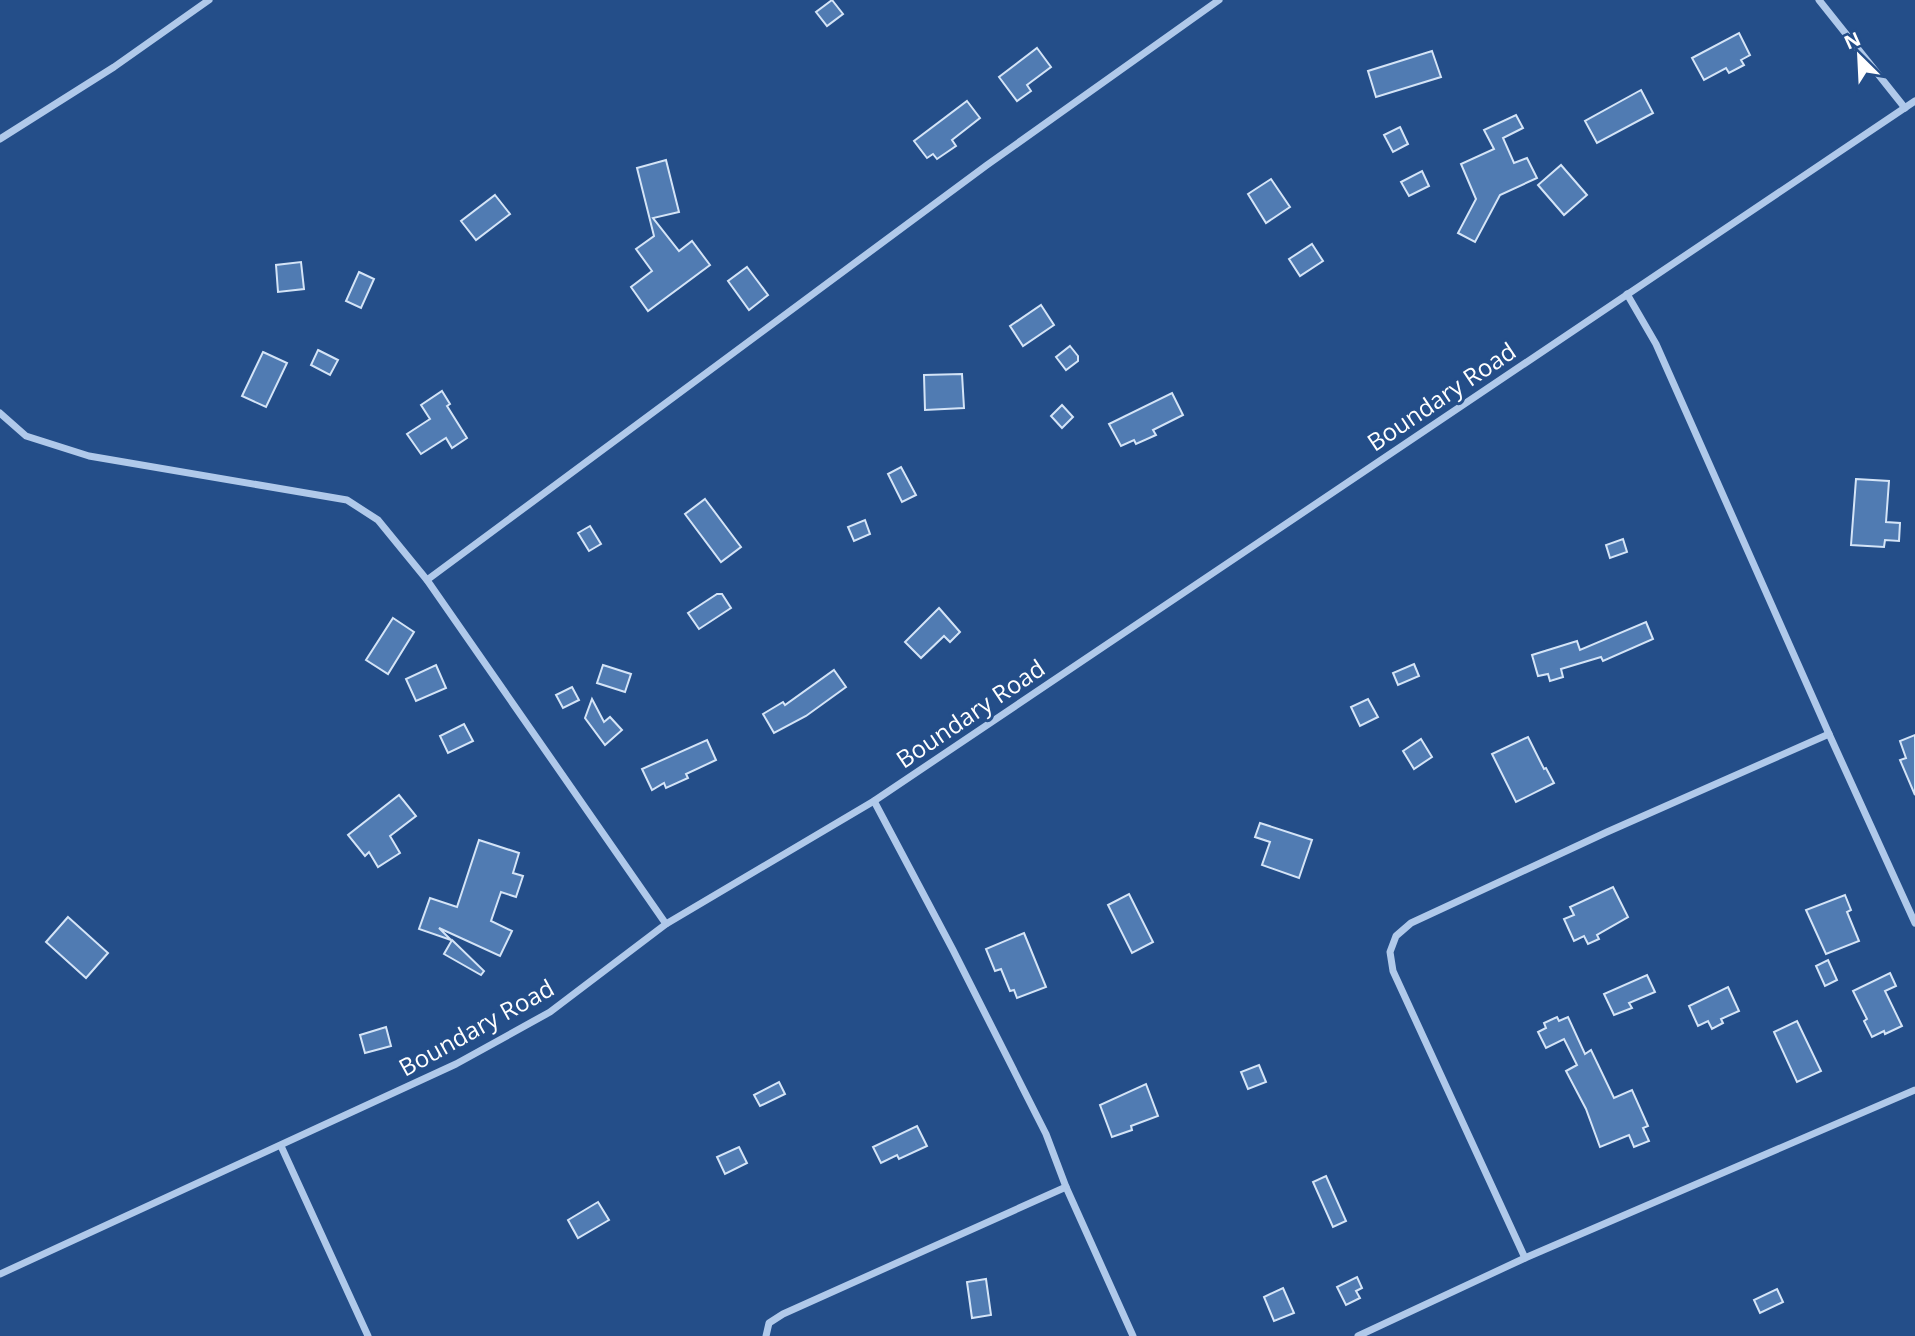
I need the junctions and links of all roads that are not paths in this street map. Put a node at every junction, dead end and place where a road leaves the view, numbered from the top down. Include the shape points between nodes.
1 (209, 0) edge
2 (1219, 0) edge
3 (1819, 0) edge
4 (1915, 101) edge
5 (1905, 107) junction
6 (0, 139) edge
7 (1627, 294) junction
8 (0, 413) edge
9 (427, 580) junction
10 (1829, 734) junction
11 (874, 800) junction
12 (1915, 923) edge
13 (666, 924) junction
14 (1915, 1090) edge
15 (281, 1146) junction
16 (1066, 1187) junction
17 (1525, 1258) junction
18 (0, 1274) edge
19 (368, 1336) edge
20 (766, 1336) edge
21 (1133, 1336) edge
22 (1359, 1336) edge

1 - 6 street
2 - 9 street via 987,165
3 - 5 street
4 - 5 street, Boundary Road
5 - 7 street, Boundary Road
7 - 10 street via 1656,344
7 - 11 street, Boundary Road
8 - 9 street via 26,436 89,456 347,500 378,520
9 - 13 street
10 - 12 street
10 - 17 street via 1471,893 1411,923 1396,936 1390,952 1393,971
11 - 13 street, Boundary Road
11 - 16 street via 1046,1134
13 - 15 street, Boundary Road via 550,1012 456,1064
14 - 17 street
15 - 18 street, Boundary Road
15 - 19 street
16 - 20 street via 783,1314 769,1322
16 - 21 street
17 - 22 street

